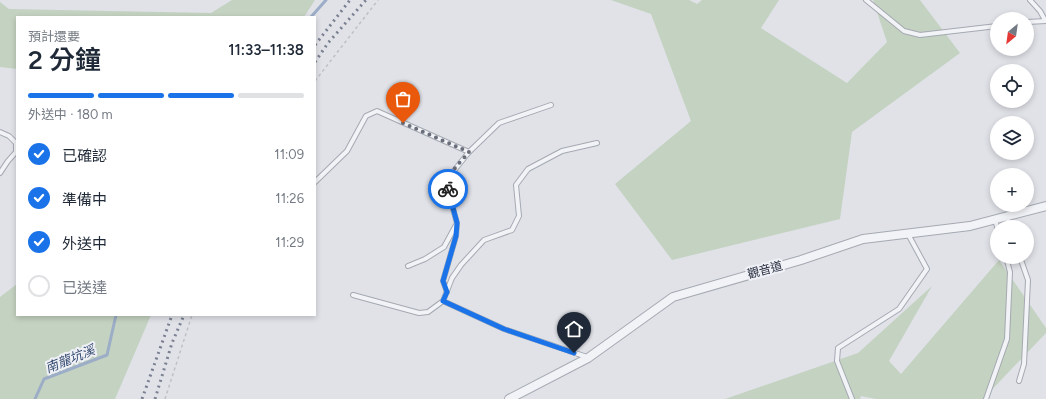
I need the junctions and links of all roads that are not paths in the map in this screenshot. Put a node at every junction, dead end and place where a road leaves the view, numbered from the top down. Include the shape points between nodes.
1 (866, 0) edge
2 (1030, 0) edge
3 (1045, 20) edge
4 (1034, 21) edge
5 (990, 27) edge
6 (551, 105) dead end
7 (0, 132) edge
8 (597, 143) dead end
9 (469, 152) junction
10 (0, 173) edge
11 (316, 181) edge
12 (1046, 206) edge
13 (1007, 216) junction
14 (1001, 220) edge
15 (1008, 220) edge
16 (457, 223) junction
17 (990, 224) edge
18 (908, 233) junction
19 (1008, 264) edge
20 (1022, 264) edge
21 (408, 266) dead end
22 (447, 292) junction
23 (353, 296) dead end
24 (443, 301) junction
25 (588, 358) junction
26 (1019, 380) dead end
27 (509, 399) edge
28 (852, 399) edge
29 (986, 399) edge

1 - 5 lane via 904,31 920,35
2 - 3 lane
3 - 4 lane
6 - 9 lane via 499,123
7 - 10 lane via 16,143 16,152
8 - 22 lane via 562,151 528,169 516,185 519,216 512,230 484,240 461,265 452,278
9 - 11 lane via 377,111 366,116 347,151
9 - 16 lane via 446,184
12 - 13 street, 觀音道
13 - 14 street, 觀音道
13 - 15 lane
16 - 21 lane via 444,246 425,259
16 - 22 lane via 456,236 443,281
17 - 18 street, 觀音道
18 - 25 street, 觀音道 via 863,239 674,297
18 - 28 lane via 927,269 899,309 838,348 837,361
19 - 29 lane via 1010,272 1007,339
20 - 26 lane via 1028,280 1024,364
22 - 24 lane
23 - 24 lane via 418,313 428,312
24 - 25 lane via 504,329
25 - 27 street, 觀音道

